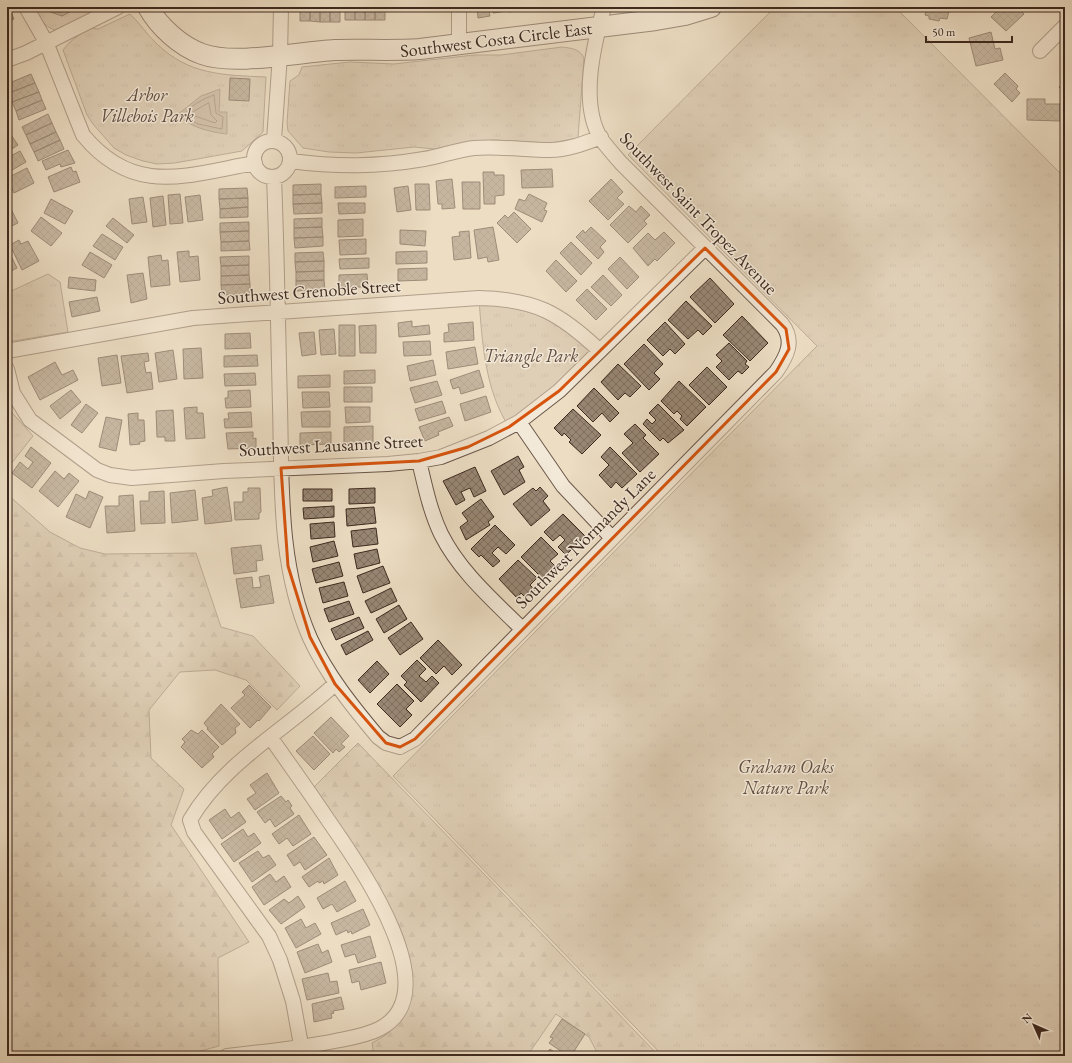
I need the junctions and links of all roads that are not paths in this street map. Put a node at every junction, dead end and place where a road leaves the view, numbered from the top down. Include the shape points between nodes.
1 (26, 7) edge
2 (118, 7) edge
3 (148, 7) edge
4 (281, 7) edge
5 (459, 7) edge
6 (604, 7) edge
7 (711, 7) edge
8 (1065, 26) edge
9 (599, 27) junction
10 (46, 42) junction
11 (459, 44) junction
12 (1040, 51) dead end
13 (280, 55) junction
14 (7, 60) edge
15 (600, 137) junction
16 (274, 140) junction
17 (290, 160) junction
18 (255, 163) junction
19 (274, 177) junction
20 (705, 248) junction
21 (278, 312) junction
22 (789, 348) joint
23 (7, 351) edge
24 (600, 351) junction
25 (7, 368) edge
26 (519, 422) junction
27 (419, 461) junction
28 (281, 468) junction
29 (612, 538) junction
30 (522, 629) junction
31 (335, 684) junction
32 (271, 738) junction
33 (302, 1052) edge
34 (227, 1056) edge

1 - 10 street
2 - 10 street
3 - 13 street, Southwest Costa Circle East via 166,31 203,54 235,59
4 - 13 street
5 - 11 street
6 - 9 street, Southwest Saint Tropez Avenue
7 - 9 street, Southwest Costa Circle East via 674,17
8 - 12 street
9 - 11 street, Southwest Costa Circle East
9 - 15 street, Southwest Saint Tropez Avenue via 594,43 589,91
10 - 14 street
10 - 18 street via 83,135 114,164 138,174 160,178
11 - 13 street, Southwest Costa Circle East via 393,51 336,50
13 - 16 street
15 - 17 street via 564,149 472,148 426,159 373,166 324,165
15 - 20 street, Southwest Saint Tropez Avenue via 620,163
16 - 17 street via 288,149
16 - 18 street via 260,145 254,156
17 - 19 street via 288,168
18 - 19 street via 263,174
19 - 21 street
20 - 22 street, Southwest Saint Tropez Avenue via 782,324 788,336
20 - 24 street, Southwest Lausanne Street
21 - 23 street, Southwest Grenoble Street via 193,318
21 - 24 street, Southwest Grenoble Street via 480,298 524,302 542,308 566,322
21 - 28 street
22 - 29 street, Southwest Normandy Lane via 776,372
24 - 26 street, Southwest Lausanne Street via 559,391
25 - 28 street, Southwest Lausanne Street via 12,393 30,420 97,470 110,475 132,478
26 - 27 street, Southwest Lausanne Street via 468,447 441,457
26 - 29 street via 563,486
27 - 28 street, Southwest Lausanne Street
27 - 30 street via 428,500 452,554
28 - 31 street via 288,566 297,603 324,667
29 - 30 street, Southwest Normandy Lane
30 - 31 street, Southwest Normandy Lane via 415,739 400,747 386,743 378,737
31 - 32 street
32 - 33 street via 232,768 213,787 200,802 190,820 194,832 269,936 280,960 293,1001
32 - 33 street via 371,886 390,922 406,984 402,1002 391,1021 380,1029
33 - 34 street

